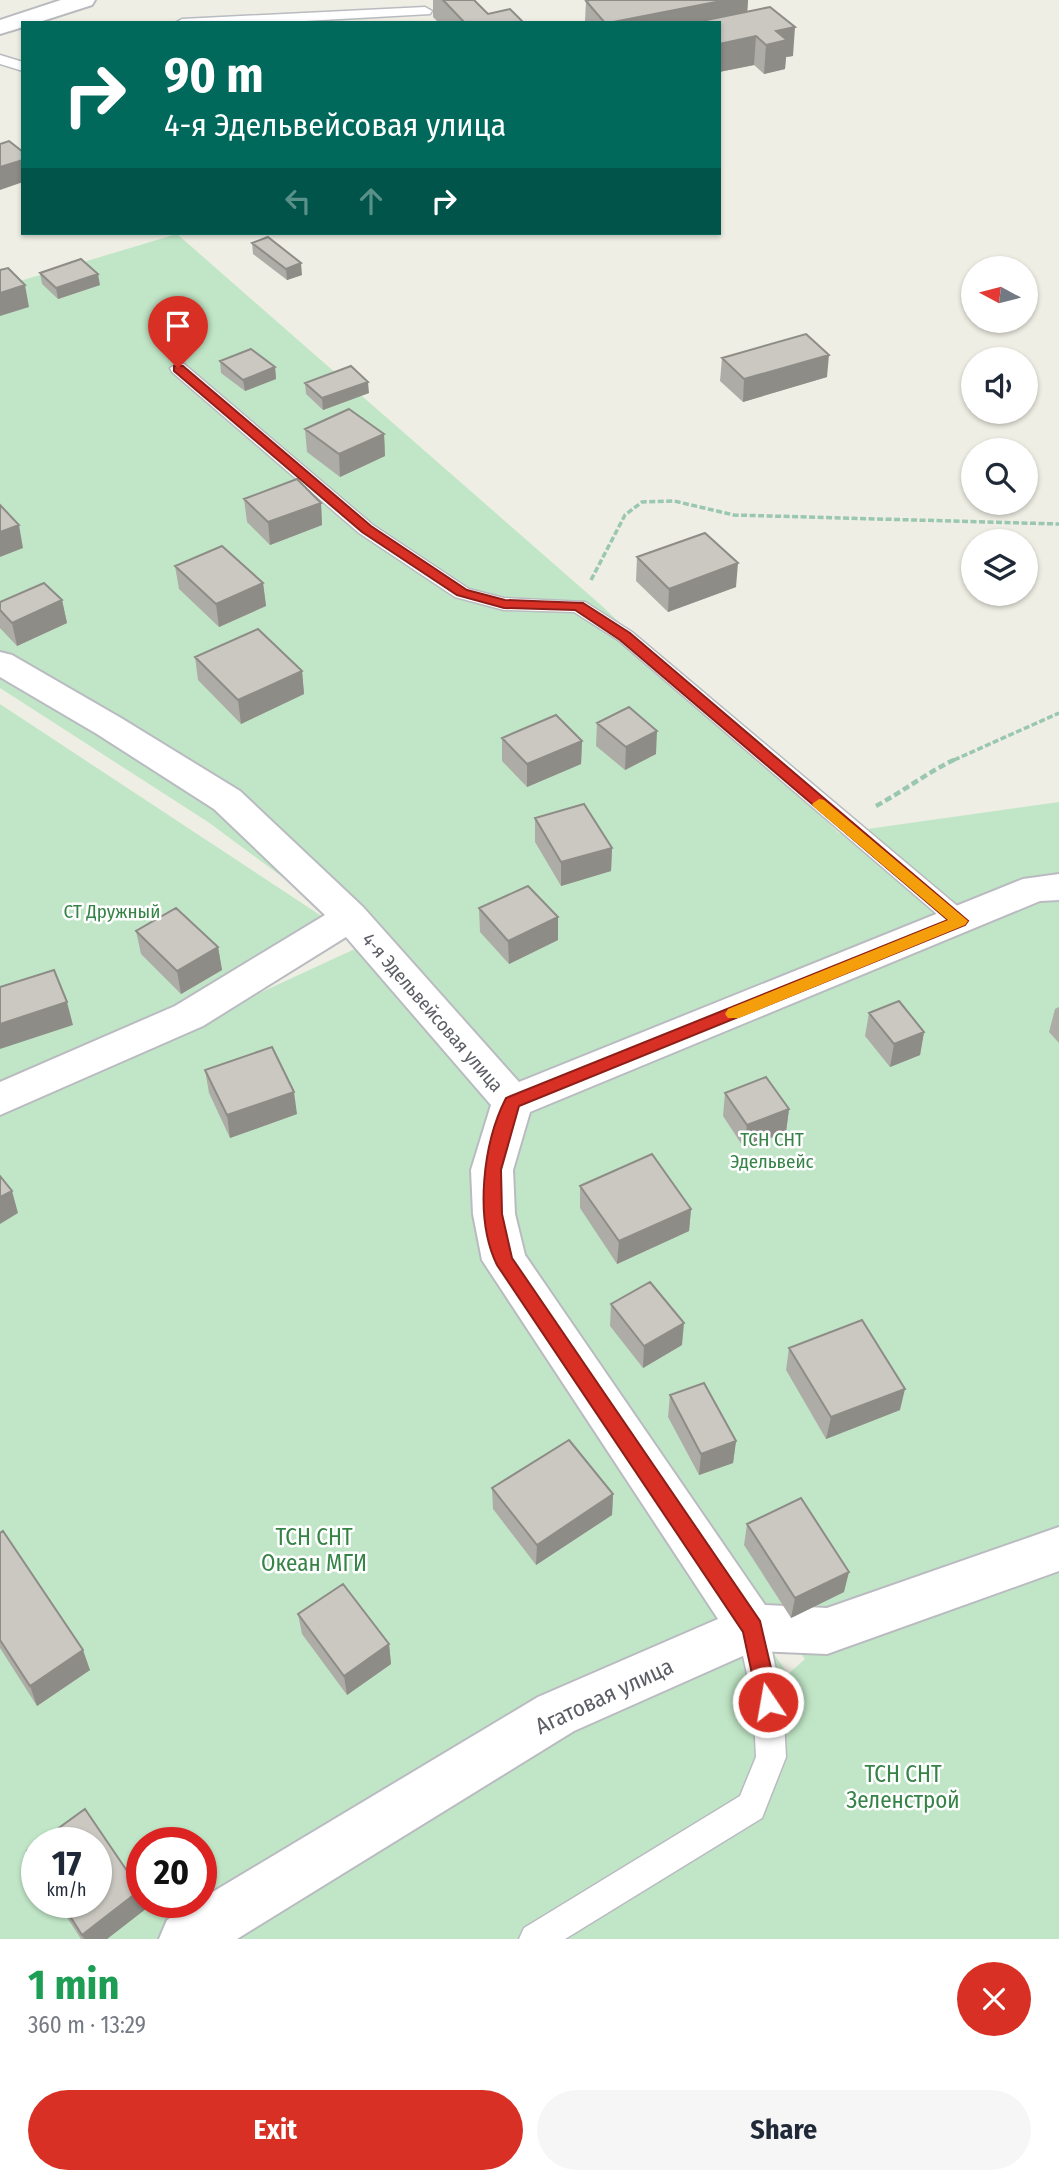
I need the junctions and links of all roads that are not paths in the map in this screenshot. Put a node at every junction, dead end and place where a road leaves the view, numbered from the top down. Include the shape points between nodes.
1 (84, 0) edge
2 (425, 11) dead end
3 (222, 21) edge
4 (0, 27) edge
5 (21, 33) edge
6 (0, 35) edge
7 (0, 59) edge
8 (21, 65) edge
9 (178, 368) dead end
10 (0, 663) edge
11 (1059, 887) edge
12 (350, 917) junction
13 (960, 921) junction
14 (0, 1099) edge
15 (512, 1102) junction
16 (1059, 1549) edge
17 (752, 1628) junction
18 (186, 1939) edge
19 (536, 1939) edge

1 - 4 street
2 - 3 lane
5 - 6 street
7 - 8 lane
9 - 13 lane via 366,529 462,593 504,604 578,606 625,636
10 - 12 street, 4-я Эдельвейсовая улица via 227,800
11 - 13 street, 4-я Эдельвейсовая улица via 1036,888
12 - 14 street via 189,1016
12 - 15 street, 4-я Эдельвейсовая улица
13 - 15 street, 4-я Эдельвейсовая улица
15 - 17 street via 492,1170 494,1214 504,1260
16 - 17 street, Агатовая улица via 827,1631
17 - 18 street, Агатовая улица via 556,1714
17 - 19 lane via 768,1702 771,1756 751,1807

